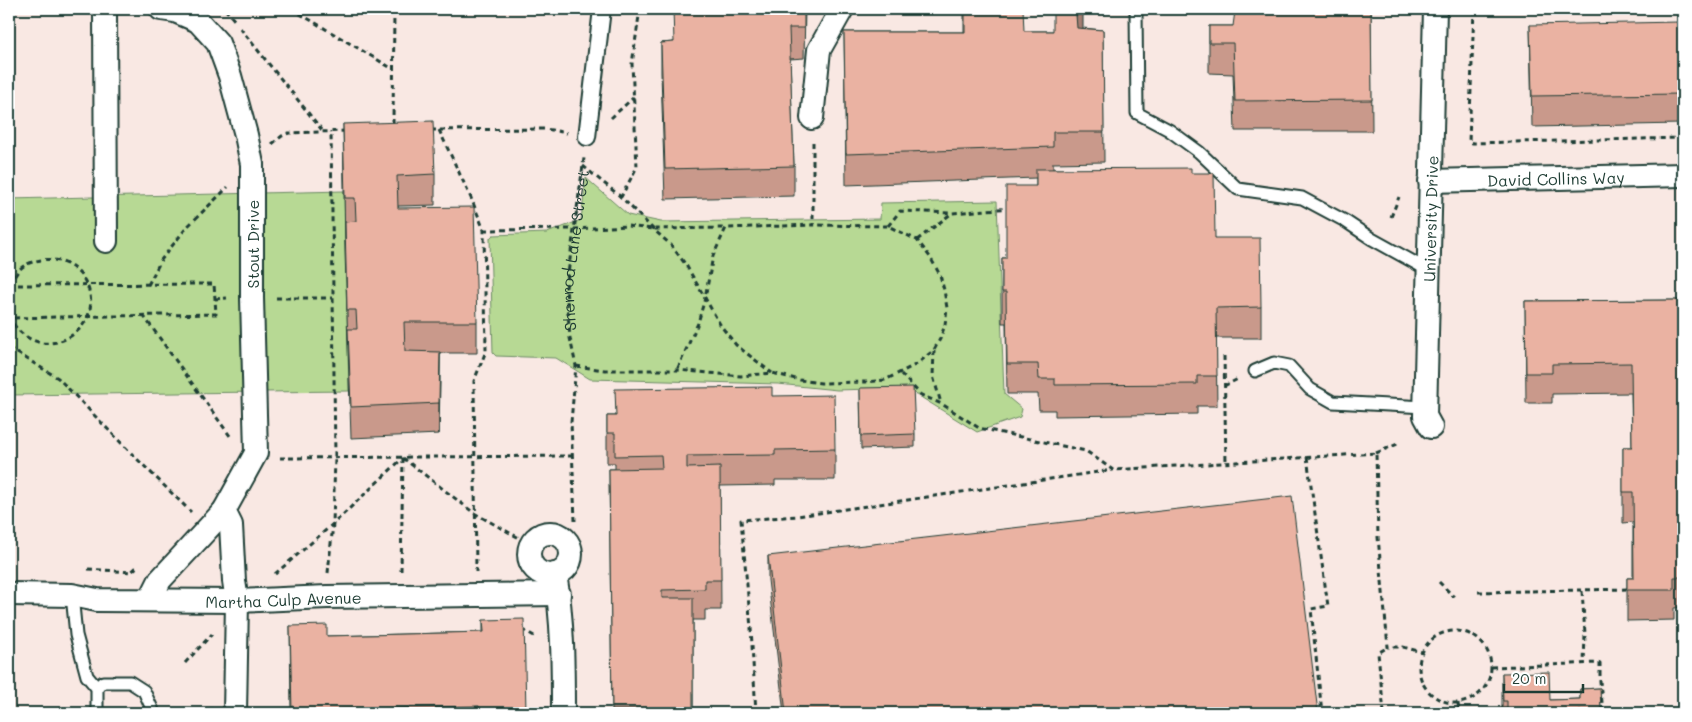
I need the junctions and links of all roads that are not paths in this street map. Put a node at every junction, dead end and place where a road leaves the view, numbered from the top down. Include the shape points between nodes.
1 (105, 9) edge
2 (161, 9) edge
3 (602, 9) edge
4 (842, 9) edge
5 (1136, 9) edge
6 (1435, 9) edge
7 (812, 118) dead end
8 (587, 137) road end
9 (1683, 175) edge
10 (1430, 181) junction
11 (106, 241) dead end
12 (1428, 270) junction
13 (1255, 371) dead end
14 (1428, 417) joint
15 (224, 511) junction
16 (557, 584) junction
17 (9, 594) edge
18 (72, 595) junction
19 (150, 600) junction
20 (237, 602) junction
21 (97, 688) junction
22 (228, 711) edge
23 (97, 713) edge
24 (154, 713) edge
25 (563, 713) edge

1 - 11 street
2 - 15 street, Stout Drive via 198,21 218,43 230,76 252,164 256,453
3 - 8 street
4 - 7 street via 819,50
5 - 12 lane via 1137,113 1200,152 1238,189 1302,198
6 - 10 street, University Drive
9 - 10 street, David Collins Way
10 - 12 street, University Drive
12 - 14 street, University Drive
13 - 14 lane via 1274,363 1289,366 1310,389 1333,402
15 - 19 street via 160,580
15 - 20 street via 232,525
16 - 16 street via 538,571 529,555 536,538 544,534 562,536 571,552 572,558
16 - 20 street, Martha Culp Avenue
16 - 25 street
17 - 18 street, Martha Culp Avenue
18 - 19 street, Martha Culp Avenue via 97,600
18 - 21 lane via 76,635 87,676
19 - 20 street, Martha Culp Avenue
20 - 22 street
21 - 23 lane
21 - 24 lane via 103,682 130,682 144,691

